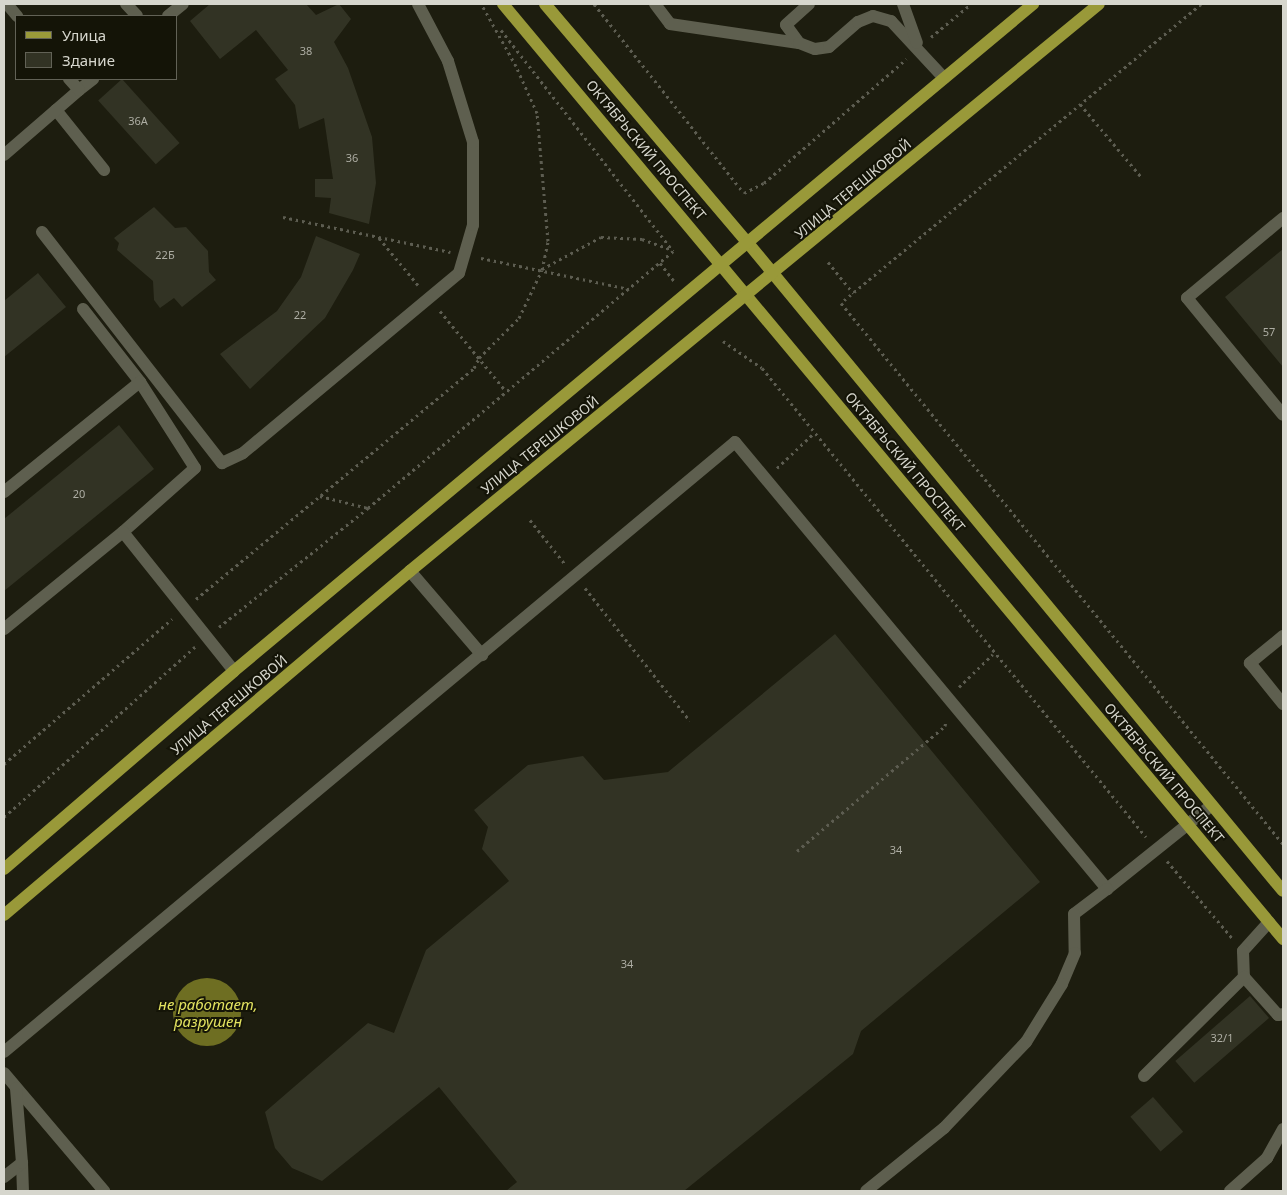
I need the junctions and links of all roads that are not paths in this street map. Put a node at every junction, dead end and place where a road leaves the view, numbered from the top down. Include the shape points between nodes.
1 (7, 4) edge
2 (126, 4) edge
3 (183, 4) edge
4 (418, 4) edge
5 (503, 4) edge
6 (545, 4) edge
7 (655, 4) edge
8 (809, 4) edge
9 (903, 4) edge
10 (1033, 4) edge
11 (1100, 4) edge
12 (16, 15) edge
13 (136, 15) edge
14 (169, 15) edge
15 (799, 43) junction
16 (919, 47) junction
17 (944, 78) junction
18 (70, 80) edge
19 (92, 80) edge
20 (79, 90) junction
21 (56, 110) junction
22 (4, 155) edge
23 (104, 170) dead end
24 (1283, 218) edge
25 (42, 232) dead end
26 (748, 243) junction
27 (723, 265) junction
28 (774, 274) junction
29 (748, 295) junction
30 (84, 309) dead end
31 (140, 382) junction
32 (1283, 415) edge
33 (4, 492) edge
34 (122, 532) junction
35 (410, 571) junction
36 (4, 629) edge
37 (1283, 636) edge
38 (482, 655) junction
39 (234, 671) junction
40 (1283, 704) edge
41 (1212, 806) junction
42 (1188, 825) junction
43 (4, 869) edge
44 (1106, 889) junction
45 (1283, 891) edge
46 (4, 915) edge
47 (1269, 922) junction
48 (1283, 939) edge
49 (1244, 977) junction
50 (1283, 1014) edge
51 (4, 1052) edge
52 (4, 1073) edge
53 (1144, 1076) dead end
54 (16, 1088) junction
55 (1283, 1129) edge
56 (22, 1163) junction
57 (4, 1177) edge
58 (23, 1191) edge
59 (104, 1191) edge
60 (866, 1191) edge
61 (1230, 1191) edge

1 - 12 lane
2 - 13 lane
3 - 14 lane
4 - 25 lane via 448,61 473,142 473,225 459,273 243,454 222,463
5 - 27 main road, ОКТЯБРЬСКИЙ ПРОСПЕКТ
6 - 26 main road, ОКТЯБРЬСКИЙ ПРОСПЕКТ
7 - 15 lane via 670,24
8 - 15 lane via 786,25
9 - 16 lane
10 - 17 main road, УЛИЦА ТЕРЕШКОВОЙ
11 - 28 main road, УЛИЦА ТЕРЕШКОВОЙ
15 - 16 lane via 816,49 829,47 858,22 873,16 890,21
16 - 17 lane
17 - 26 main road, УЛИЦА ТЕРЕШКОВОЙ
18 - 20 lane
19 - 20 lane
20 - 21 lane
21 - 22 lane
21 - 23 lane
24 - 32 lane via 1187,298
26 - 27 main road, УЛИЦА ТЕРЕШКОВОЙ
26 - 28 main road, ОКТЯБРЬСКИЙ ПРОСПЕКТ
27 - 29 main road, ОКТЯБРЬСКИЙ ПРОСПЕКТ
27 - 39 main road, УЛИЦА ТЕРЕШКОВОЙ
28 - 29 main road, УЛИЦА ТЕРЕШКОВОЙ
28 - 41 main road, ОКТЯБРЬСКИЙ ПРОСПЕКТ
29 - 35 main road, УЛИЦА ТЕРЕШКОВОЙ
29 - 42 main road, ОКТЯБРЬСКИЙ ПРОСПЕКТ
30 - 31 lane
31 - 33 lane
31 - 34 lane via 195,468
34 - 36 lane
34 - 39 lane
35 - 38 lane
35 - 46 main road, УЛИЦА ТЕРЕШКОВОЙ
37 - 40 lane via 1250,663
38 - 44 lane via 735,442
38 - 51 lane
39 - 43 main road, УЛИЦА ТЕРЕШКОВОЙ
41 - 42 lane
41 - 45 main road, ОКТЯБРЬСКИЙ ПРОСПЕКТ
42 - 44 lane
42 - 47 main road, ОКТЯБРЬСКИЙ ПРОСПЕКТ
44 - 60 lane via 1074,914 1074,953 1062,984 1026,1042 944,1128
47 - 48 main road, ОКТЯБРЬСКИЙ ПРОСПЕКТ
47 - 49 lane via 1243,951
49 - 50 lane via 1278,1015
49 - 53 lane
52 - 54 lane
54 - 56 lane
54 - 59 lane
55 - 61 lane via 1267,1158
56 - 57 lane
56 - 58 lane

